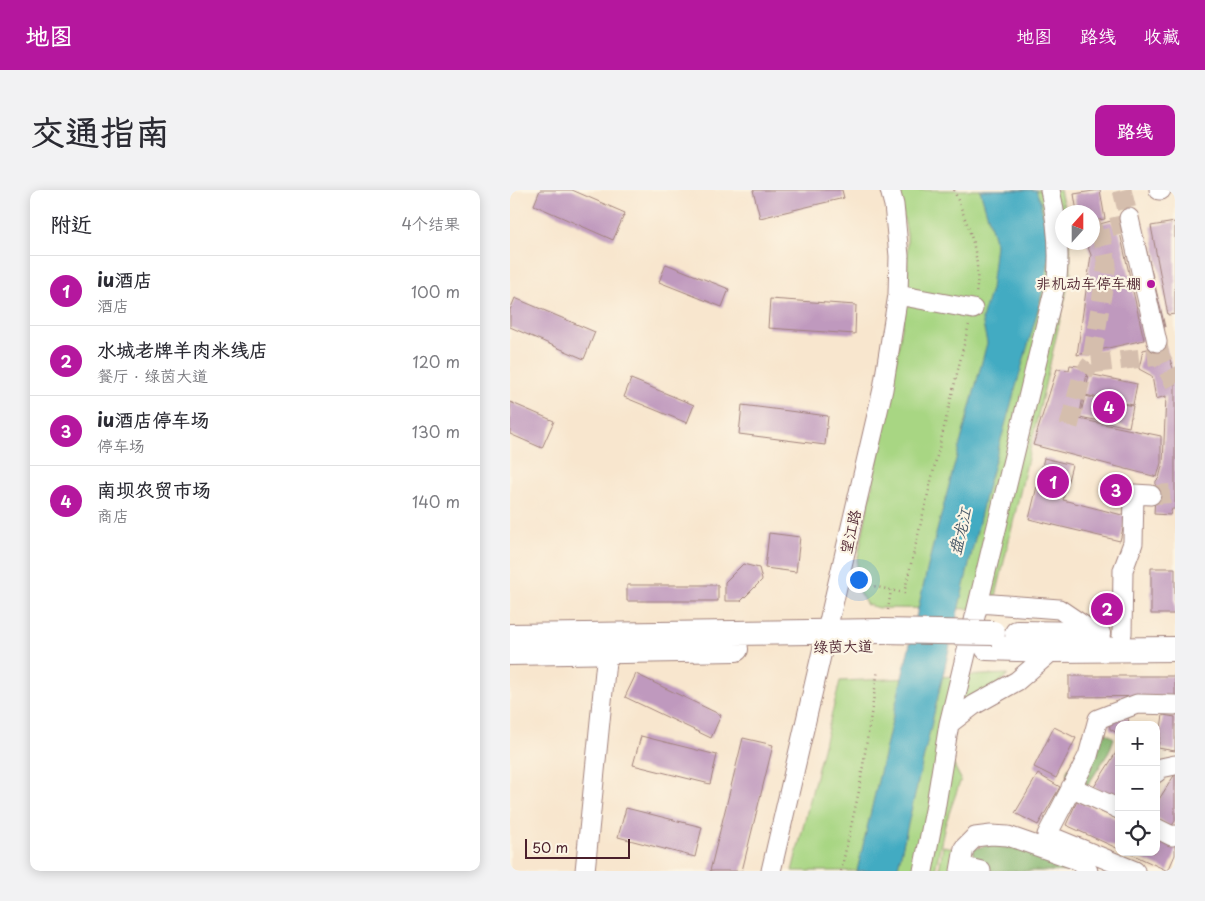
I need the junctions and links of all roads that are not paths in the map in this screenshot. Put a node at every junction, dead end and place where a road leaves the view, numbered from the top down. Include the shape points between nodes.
1 (890, 190) edge
2 (1050, 190) edge
3 (1129, 218) tunnel mouth
4 (898, 295) junction
5 (973, 308) road end
6 (1157, 342) tunnel mouth
7 (1151, 495) tunnel mouth
8 (979, 603) junction
9 (1096, 634) junction
10 (1122, 634) junction
11 (1175, 634) edge
12 (510, 636) edge
13 (825, 639) junction
14 (990, 640) junction
15 (1175, 649) edge
16 (1053, 650) junction
17 (606, 651) junction
18 (510, 653) edge
19 (1175, 705) edge
20 (949, 724) junction
21 (1175, 765) edge
22 (1160, 768) edge
23 (1071, 787) junction
24 (1115, 807) edge
25 (1160, 830) edge
26 (1175, 835) edge
27 (961, 869) edge
28 (585, 871) edge
29 (771, 871) edge
30 (923, 871) edge
31 (981, 871) edge
32 (1088, 871) edge
33 (1135, 871) edge

1 - 4 street, 望江路 via 899,256
2 - 8 street via 1056,217 1057,278
3 - 6 street
4 - 5 street
4 - 13 street, 望江路 via 883,389
7 - 10 street via 1134,494 1133,543 1123,570
8 - 9 street via 1059,610
8 - 20 street
9 - 10 main road, 绿茵大道
9 - 14 main road, 绿茵大道
10 - 11 main road, 绿茵大道
12 - 13 main road, 绿茵大道
13 - 14 main road, 绿茵大道, bridge via 883,629
13 - 17 main road, 绿茵大道
13 - 29 street, 望江路
14 - 16 main road, 绿茵大道
15 - 16 main road, 绿茵大道
16 - 20 street via 1017,681 974,705
17 - 18 main road, 绿茵大道
17 - 28 street
19 - 23 street via 1137,704 1098,719 1088,756
20 - 30 street
21 - 22 street
23 - 24 street
23 - 33 street via 1047,834
25 - 26 street
27 - 31 street
27 - 32 street via 964,848 975,838 991,835 1008,836 1077,860

